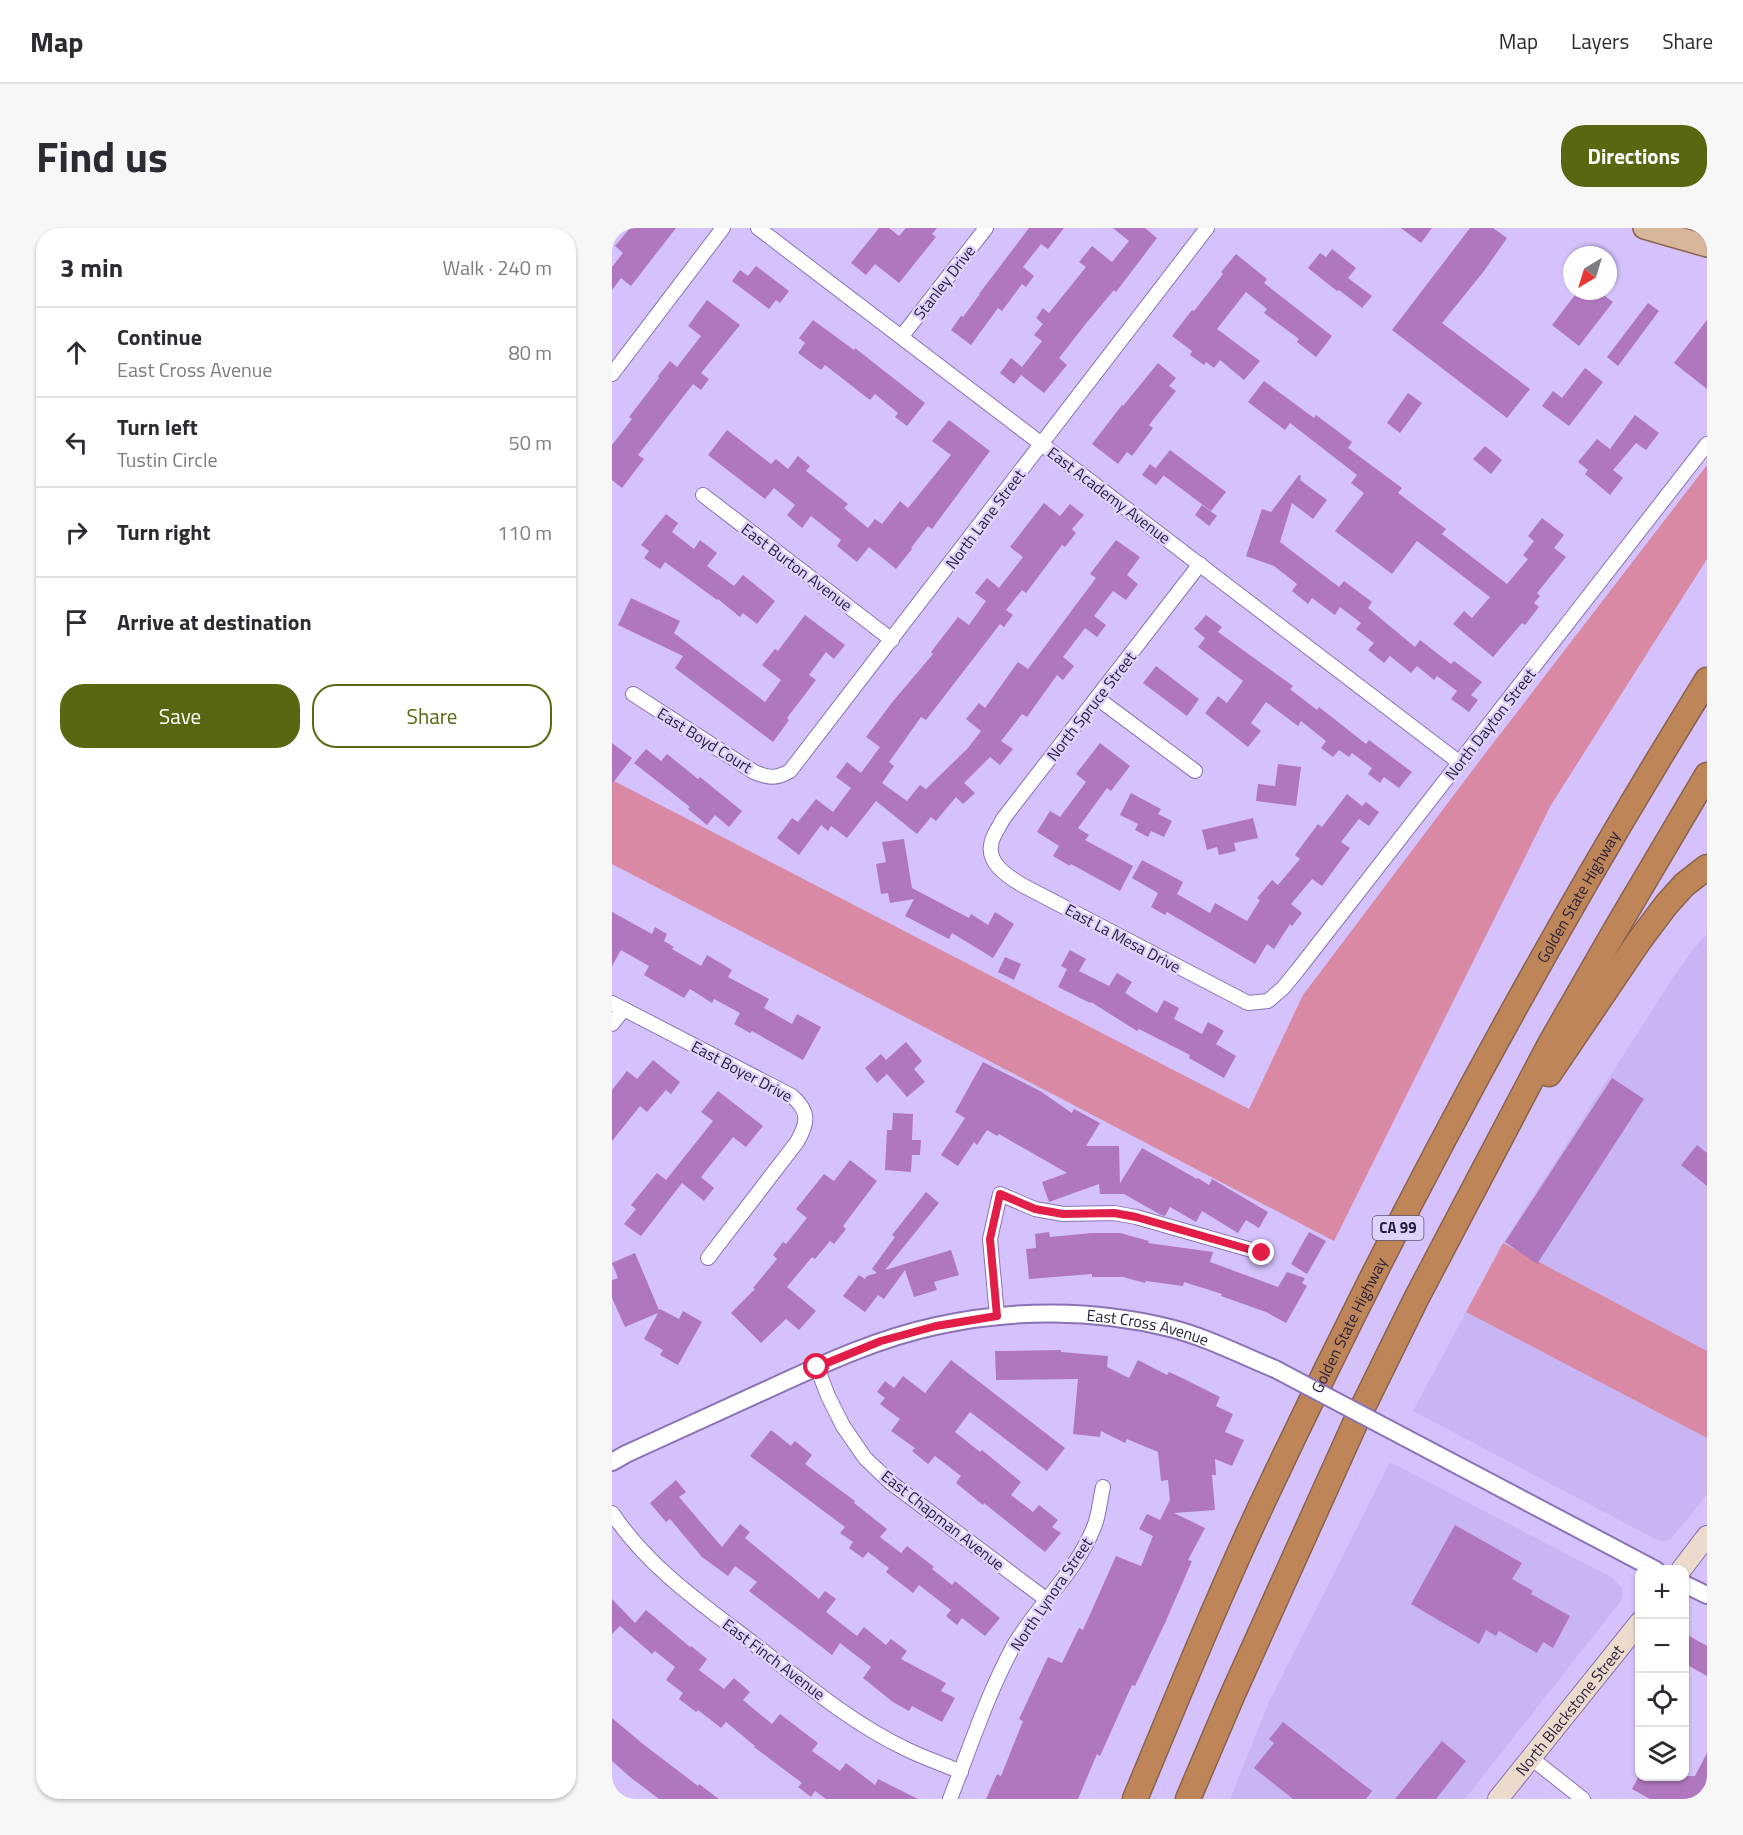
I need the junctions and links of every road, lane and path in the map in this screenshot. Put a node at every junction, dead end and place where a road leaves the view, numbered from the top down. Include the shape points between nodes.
1 (723, 228) edge
2 (758, 228) edge
3 (986, 228) edge
4 (1644, 228) edge
5 (1201, 230) edge
6 (1707, 246) edge
7 (902, 336) junction
8 (612, 374) edge
9 (1042, 444) junction
10 (1707, 444) edge
11 (703, 495) dead end
12 (1200, 564) junction
13 (892, 640) junction
14 (1707, 680) edge
15 (633, 694) dead end
16 (1096, 698) junction
17 (1460, 763) junction
18 (1195, 771) dead end
19 (1707, 775) edge
20 (780, 777) joint
21 (992, 852) joint
22 (1707, 867) edge
23 (1268, 1001) joint
24 (618, 1006) edge
25 (612, 1024) edge
26 (1514, 1114) junction
27 (1262, 1253) dead end
28 (708, 1258) dead end
29 (997, 1316) junction
30 (817, 1367) junction
31 (612, 1462) edge
32 (1103, 1487) dead end
33 (612, 1513) edge
34 (1707, 1536) edge
35 (1648, 1565) edge
36 (1684, 1565) edge
37 (1689, 1586) edge
38 (1707, 1595) edge
39 (1047, 1600) junction
40 (1635, 1628) edge
41 (1531, 1758) junction
42 (961, 1772) junction
43 (950, 1799) edge
44 (1135, 1799) edge
45 (1188, 1799) edge
46 (1498, 1799) edge
47 (1583, 1799) edge

1 - 8 street
2 - 7 street, East Academy Avenue
3 - 7 street, Stanley Drive
4 - 6 main road
5 - 9 street, North Lane Street
7 - 9 street, East Academy Avenue
9 - 12 street, East Academy Avenue
9 - 13 street, North Lane Street
10 - 17 street, North Dayton Street
11 - 13 street, East Burton Avenue
12 - 16 street, North Spruce Street
12 - 17 street, East Academy Avenue
13 - 20 street, North Lane Street via 798,762
14 - 44 highway, Golden State Highway / CA 99 via 1571,906 1431,1161 1267,1492
15 - 20 street, East Boyd Court via 754,772
16 - 18 street
16 - 21 street, North Spruce Street via 1004,819 991,842
17 - 23 street, North Dayton Street via 1298,971
19 - 26 highway, CA 99 via 1550,1044
21 - 23 street, East La Mesa Drive via 1005,875 1022,885 1248,1003
22 - 26 highway via 1683,885 1666,905 1553,1070
24 - 25 street
24 - 28 street, East Boyer Drive via 792,1096 803,1108 806,1123 797,1142
26 - 45 highway, CA 99 via 1416,1299 1358,1419
27 - 29 street via 1136,1217 1114,1213 1063,1214 1035,1209 1000,1194 990,1239
29 - 30 street, East Cross Avenue via 936,1326 881,1341
29 - 35 street, East Cross Avenue, bridge via 1079,1315 1123,1320 1170,1328 1213,1343 1275,1370
30 - 31 street, East Cross Avenue
30 - 39 street, East Chapman Avenue via 843,1426 865,1458 890,1482
32 - 39 street, North Lynora Street via 1095,1525 1084,1549
33 - 42 street, East Finch Avenue via 639,1548 680,1587 829,1702 905,1749
34 - 36 main road
37 - 38 street
39 - 42 street, North Lynora Street via 1028,1623 1000,1674
40 - 41 main road, North Blackstone Street
41 - 46 main road, North Blackstone Street
41 - 47 street
42 - 43 street, North Lynora Street

